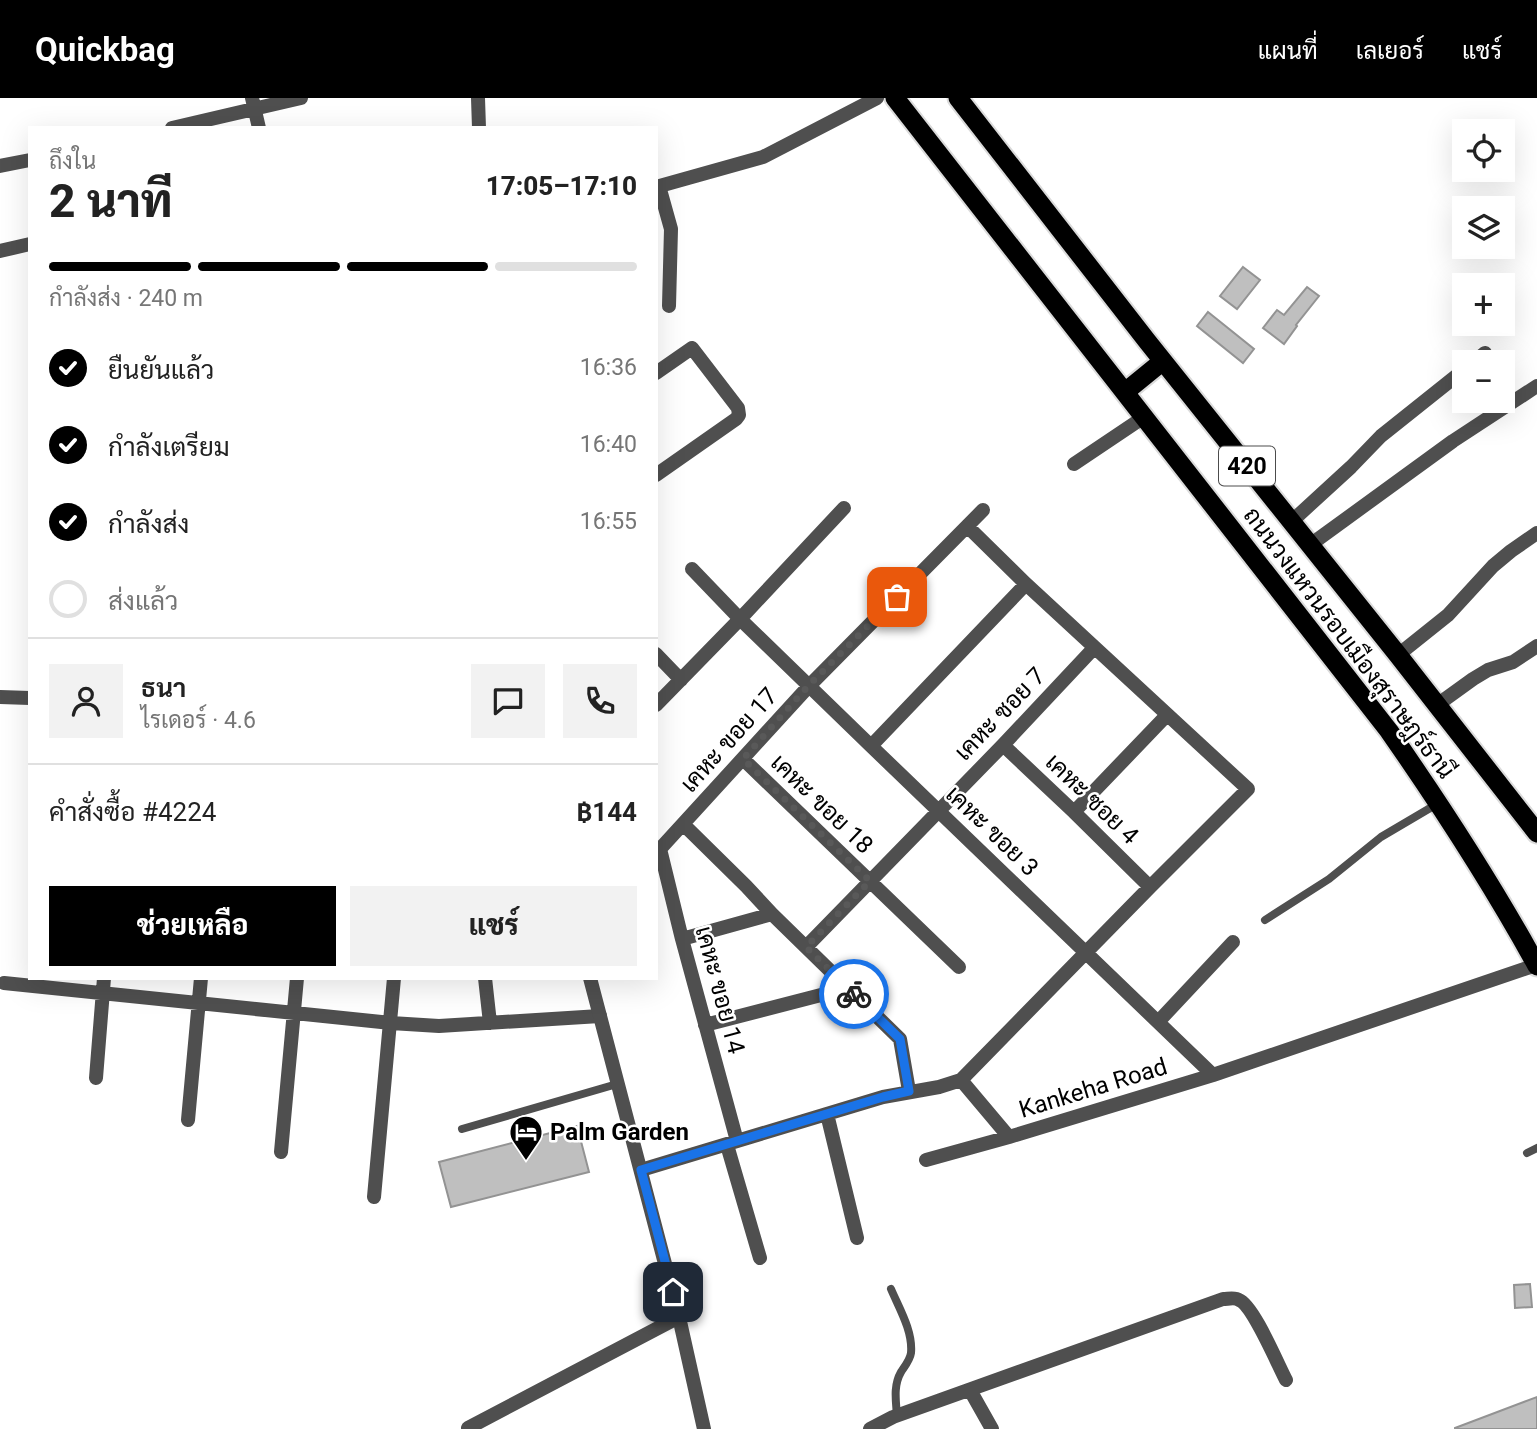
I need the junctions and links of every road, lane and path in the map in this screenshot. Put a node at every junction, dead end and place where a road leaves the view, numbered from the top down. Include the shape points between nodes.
1 (301, 98) edge
2 (478, 98) edge
3 (877, 98) edge
4 (895, 98) edge
5 (958, 98) edge
6 (254, 104) edge
7 (179, 126) edge
8 (259, 126) edge
9 (479, 126) edge
10 (28, 160) edge
11 (0, 166) edge
12 (658, 187) edge
13 (28, 244) edge
14 (0, 251) edge
15 (668, 306) dead end
16 (1163, 361) junction
17 (658, 372) edge
18 (1452, 379) edge
19 (1537, 386) edge
20 (1125, 392) junction
21 (1144, 417) junction
22 (1074, 464) dead end
23 (658, 474) edge
24 (844, 508) dead end
25 (983, 510) dead end
26 (1292, 523) junction
27 (968, 527) junction
28 (1537, 533) edge
29 (1310, 545) junction
30 (692, 569) dead end
31 (1026, 584) junction
32 (740, 619) junction
33 (1537, 646) edge
34 (1094, 648) junction
35 (1398, 654) junction
36 (658, 656) edge
37 (681, 680) junction
38 (809, 685) junction
39 (0, 698) edge
40 (28, 698) edge
41 (658, 703) edge
42 (1437, 705) junction
43 (1167, 715) junction
44 (871, 746) junction
45 (1003, 746) junction
46 (743, 759) junction
47 (1439, 802) junction
48 (939, 811) junction
49 (1073, 811) junction
50 (683, 824) junction
51 (1537, 833) edge
52 (660, 849) joint
53 (870, 881) junction
54 (1150, 887) junction
55 (772, 914) junction
56 (1265, 920) dead end
57 (682, 939) junction
58 (1233, 942) dead end
59 (806, 947) junction
60 (1086, 953) junction
61 (1537, 965) edge
62 (959, 967) dead end
63 (201, 980) edge
64 (297, 980) edge
65 (394, 980) edge
66 (485, 980) edge
67 (591, 980) edge
68 (4, 983) dead end
69 (103, 986) edge
70 (848, 988) junction
71 (198, 1003) junction
72 (294, 1013) junction
73 (600, 1016) junction
74 (1158, 1022) junction
75 (391, 1023) junction
76 (491, 1023) junction
77 (705, 1025) junction
78 (1213, 1075) junction
79 (96, 1079) dead end
80 (961, 1080) junction
81 (617, 1084) junction
82 (909, 1091) junction
83 (827, 1114) junction
84 (188, 1120) dead end
85 (462, 1129) dead end
86 (1009, 1137) junction
87 (732, 1143) junction
88 (1537, 1148) edge
89 (281, 1152) dead end
90 (1527, 1153) dead end
91 (926, 1160) dead end
92 (641, 1170) junction
93 (374, 1197) dead end
94 (857, 1238) dead end
95 (760, 1258) dead end
96 (891, 1289) dead end
97 (679, 1317) junction
98 (1286, 1380) dead end
99 (970, 1390) junction
100 (897, 1416) junction
101 (468, 1428) edge
102 (874, 1428) edge
103 (704, 1429) edge
104 (992, 1429) edge

1 - 6 street
2 - 9 street
3 - 12 street via 763,157
4 - 20 highway, ถนนวงแหวนรอบเมืองสุราษฎร์ธานี / 420
5 - 16 highway, ถนนวงแหวนรอบเมืองสุราษฎร์ธานี / 420
6 - 7 street
6 - 8 street
10 - 11 street
12 - 15 street via 671,229
13 - 14 street
16 - 20 highway
16 - 26 highway, ถนนวงแหวนรอบเมืองสุราษฎร์ธานี / 420
17 - 23 street via 692,348 739,415
18 - 26 street via 1381,436
19 - 29 street
20 - 21 highway, ถนนวงแหวนรอบเมืองสุราษฎร์ธานี / 420
21 - 22 street
21 - 47 highway, ถนนวงแหวนรอบเมืองสุราษฎร์ธานี / 420
24 - 32 street
25 - 27 street, เคหะ ขอย 17
26 - 29 highway, ถนนวงแหวนรอบเมืองสุราษฎร์ธานี / 420
27 - 31 street
27 - 38 street, เคหะ ขอย 17
28 - 35 street via 1493,566 1448,615
29 - 35 highway, ถนนวงแหวนรอบเมืองสุราษฎร์ธานี / 420
30 - 32 street, เคหะ ขอย 3
31 - 34 street
31 - 44 street
32 - 37 street
32 - 38 street, เคหะ ขอย 3
33 - 42 street via 1513,662 1488,670
34 - 43 street
34 - 45 street, เคหะ ซอย 7
35 - 42 highway, ถนนวงแหวนรอบเมืองสุราษฎร์ธานี / 420
36 - 37 street
37 - 41 street
38 - 44 street, เคหะ ขอย 3
38 - 46 street, เคหะ ขอย 17
39 - 40 street
42 - 51 highway, ถนนวงแหวนรอบเมืองสุราษฎร์ธานี / 420
43 - 49 street
43 - 54 street via 1248,789
44 - 48 street, เคหะ ขอย 3
45 - 48 street, เคหะ ซอย 7
45 - 49 street, เคหะ ซอย 4
46 - 50 street, เคหะ ขอย 17
46 - 53 street, เคหะ ขอย 18
47 - 56 lane via 1381,837 1329,879
47 - 61 highway, ถนนวงแหวนรอบเมืองสุราษฎร์ธานี / 420
48 - 53 street, เคหะ ซอย 7
48 - 60 street, เคหะ ขอย 3
49 - 54 street, เคหะ ซอย 4
50 - 52 street, เคหะ ขอย 17
50 - 55 street, เคหะ ขอย 17
52 - 57 street, เคหะ ขอย 14
53 - 59 street, เคหะ ซอย 7
53 - 62 street, เคหะ ขอย 18
54 - 60 street
55 - 57 street
55 - 59 street, เคหะ ขอย 17
57 - 77 street, เคหะ ขอย 14
58 - 74 street
59 - 70 street, เคหะ ขอย 17
60 - 74 street, เคหะ ขอย 3
60 - 80 street
61 - 78 street, Kankeha Road
63 - 71 street
64 - 72 street
65 - 75 street
66 - 76 street
67 - 73 street
68 - 69 street
69 - 71 street
69 - 79 street
70 - 77 street
70 - 82 street, เคหะ ขอย 17 via 900,1039
71 - 72 street
71 - 84 street
72 - 75 street
72 - 89 street
73 - 76 street
73 - 81 street
74 - 78 street, เคหะ ขอย 3
75 - 76 street
75 - 93 street
77 - 87 street, เคหะ ขอย 14
78 - 86 street, Kankeha Road
80 - 82 street
80 - 86 street, Kankeha Road
81 - 85 lane
81 - 92 street
82 - 83 street
83 - 87 street
83 - 94 street
86 - 91 street
87 - 92 street
87 - 95 street, เคหะ ขอย 14
88 - 90 lane
92 - 97 street
96 - 100 lane via 909,1335 911,1354 895,1392
97 - 101 street
97 - 103 street
98 - 99 street via 1251,1312 1243,1301 1233,1298
99 - 100 street
99 - 104 street
100 - 102 street

